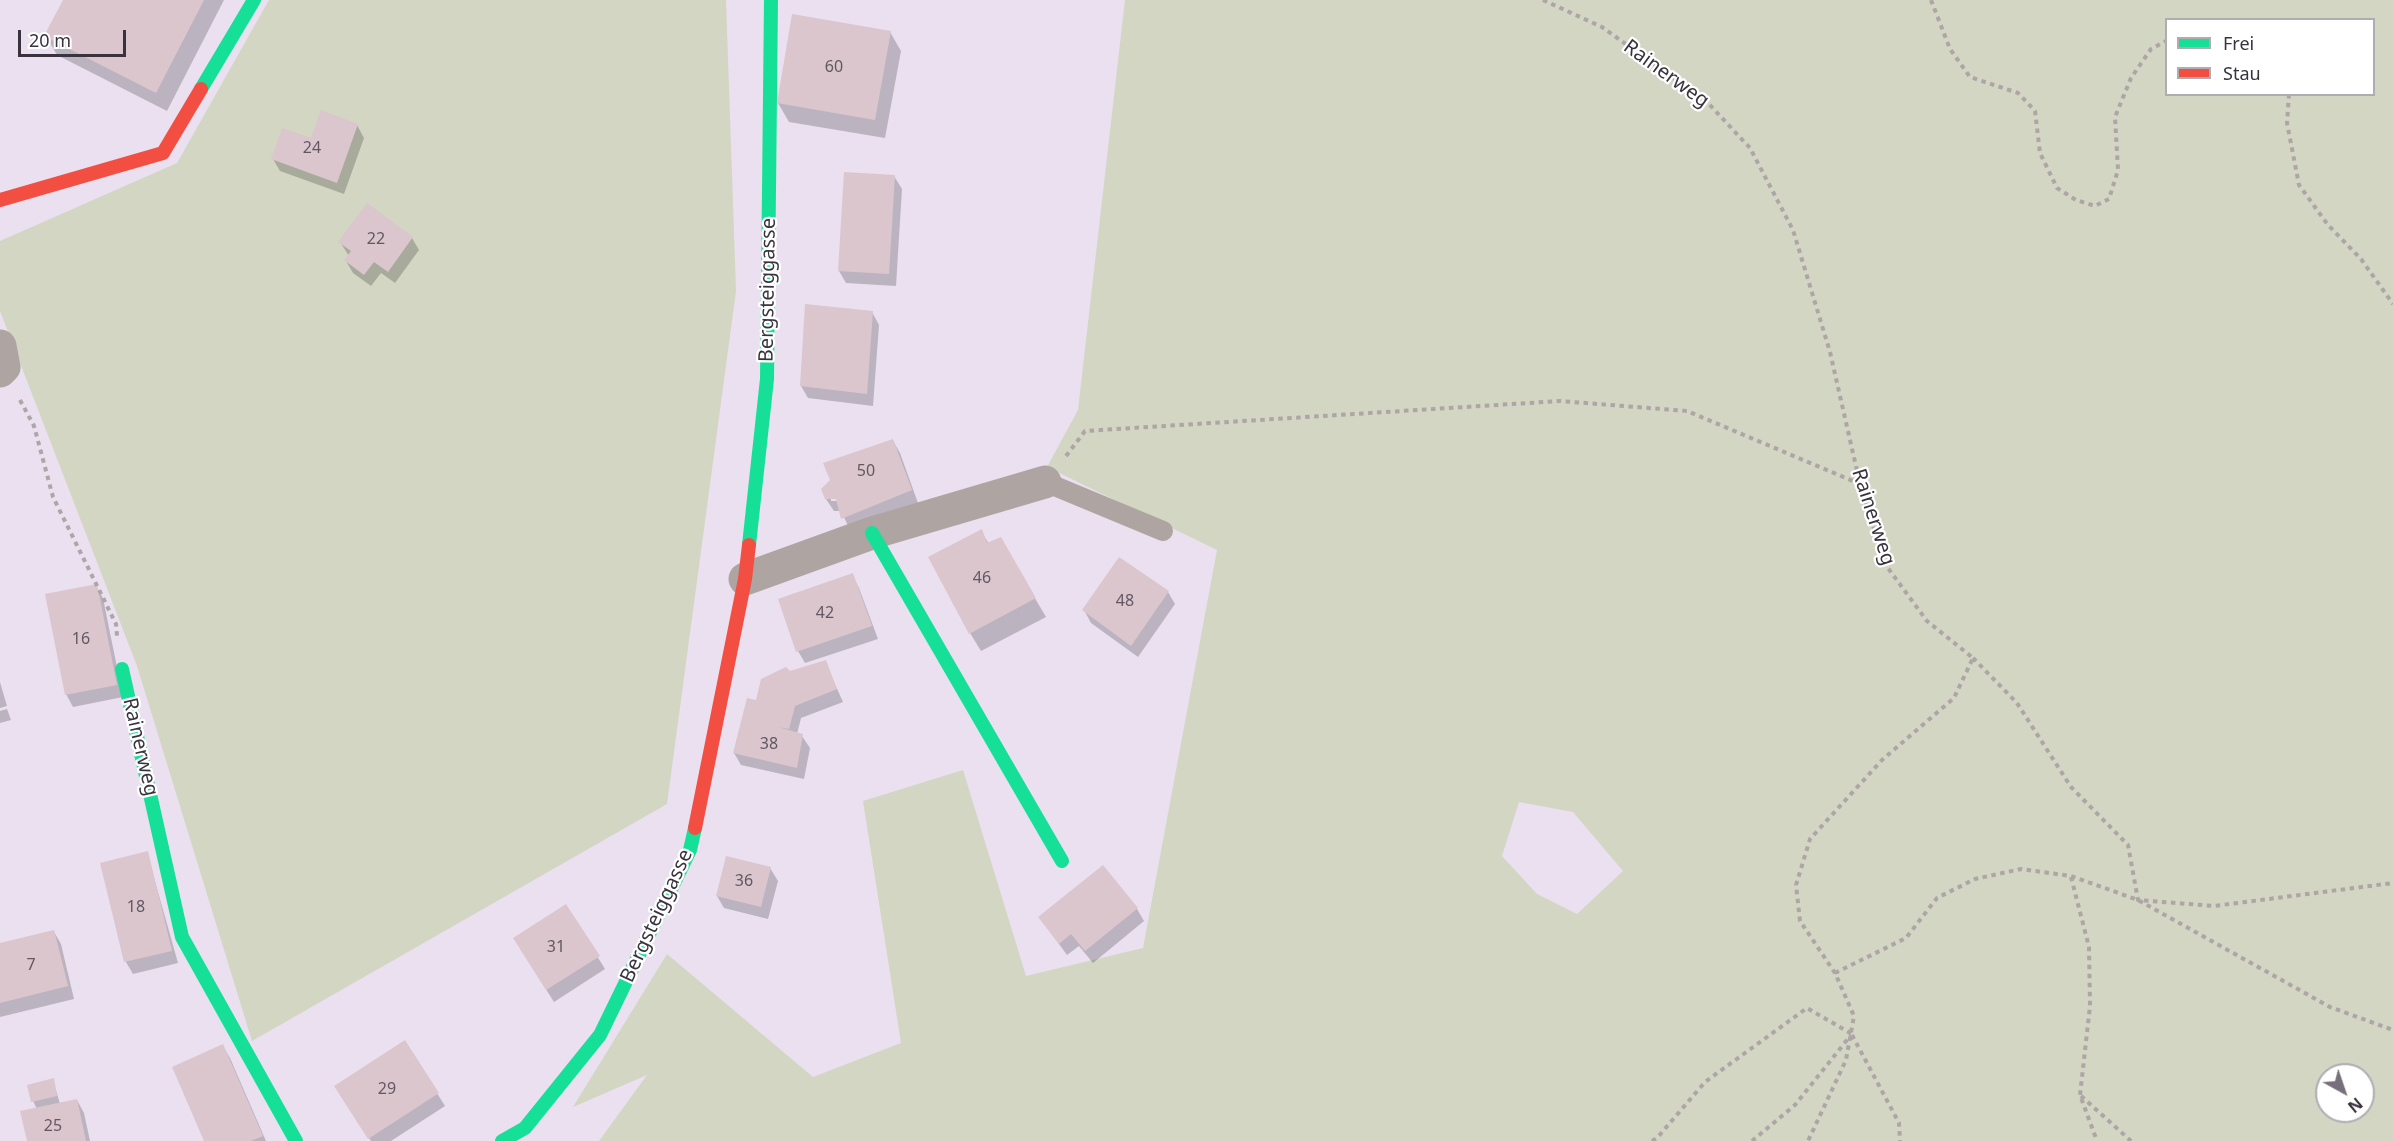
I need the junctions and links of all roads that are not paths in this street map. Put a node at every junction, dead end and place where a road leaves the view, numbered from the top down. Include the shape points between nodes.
1 (254, 0) edge
2 (771, 0) edge
3 (0, 200) edge
4 (1045, 482) joint
5 (1163, 531) dead end
6 (872, 533) junction
7 (745, 579) junction
8 (122, 669) road end
9 (1062, 861) dead end
10 (296, 1141) edge
11 (502, 1141) edge

1 - 3 street via 163,153
2 - 7 street, Bergsteiggasse via 767,379
4 - 5 lane
4 - 6 street
6 - 7 street
6 - 9 street
7 - 11 street, Bergsteiggasse via 690,850 600,1035 525,1128
8 - 10 street, Rainerweg via 182,937

